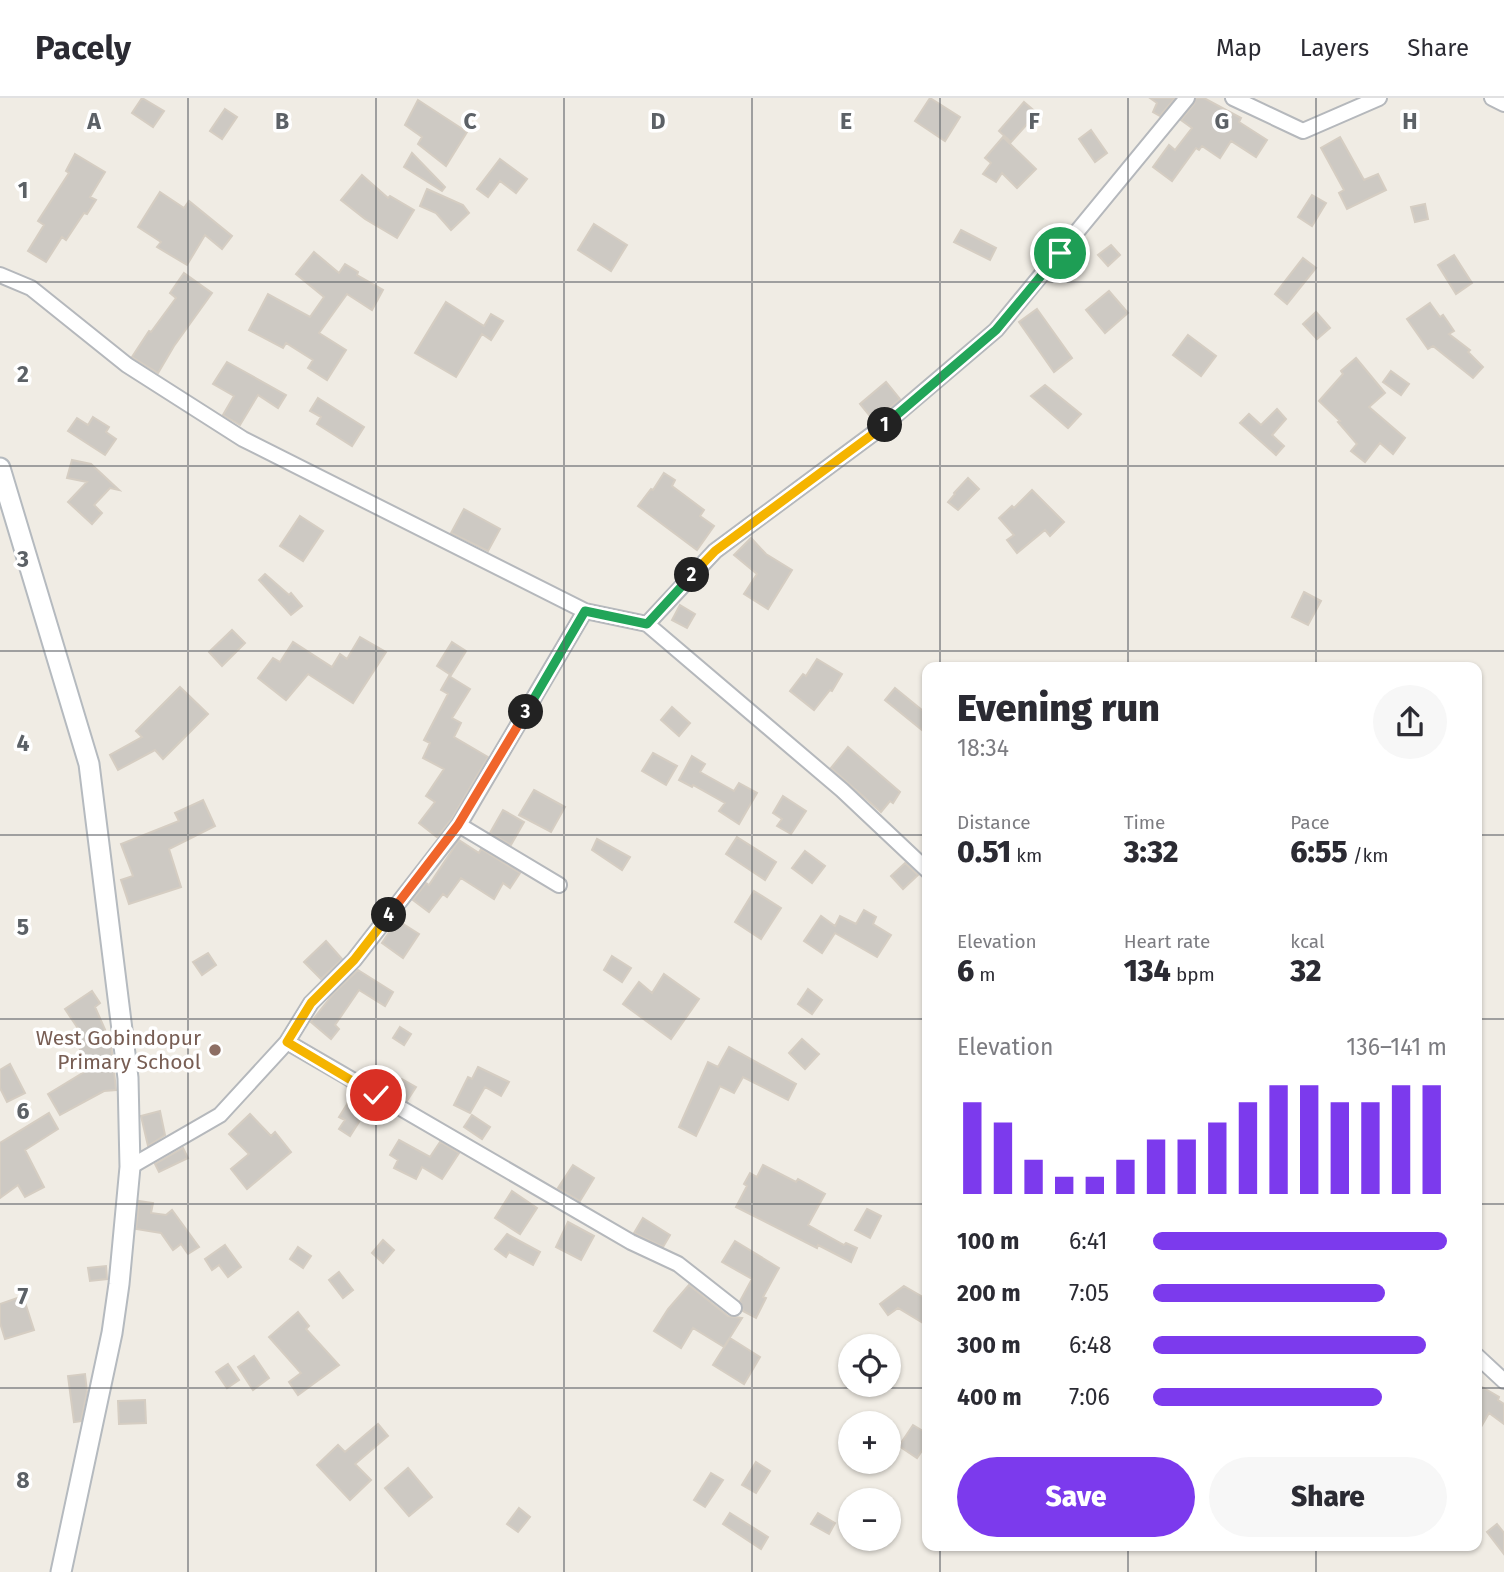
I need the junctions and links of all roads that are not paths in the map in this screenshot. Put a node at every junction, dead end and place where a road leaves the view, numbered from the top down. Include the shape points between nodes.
1 (1187, 98) edge
2 (1233, 98) edge
3 (1380, 98) edge
4 (1492, 98) edge
5 (1504, 104) edge
6 (0, 275) edge
7 (0, 468) edge
8 (585, 611) junction
9 (647, 624) junction
10 (458, 825) junction
11 (922, 865) edge
12 (559, 885) dead end
13 (287, 1042) junction
14 (130, 1167) junction
15 (734, 1308) dead end
16 (1482, 1361) edge
17 (1504, 1381) edge
18 (61, 1572) edge

1 - 9 street via 996,330 882,427 715,551
2 - 3 street via 1303,131
4 - 5 street
6 - 8 street via 31,288 127,365 243,439
7 - 14 main road via 89,764 128,1078
8 - 9 street
8 - 10 street
9 - 11 street via 842,790
10 - 12 street
10 - 13 street via 354,960 311,1003
13 - 14 street via 220,1115
13 - 15 street via 631,1242 678,1264
14 - 18 main road via 111,1333
16 - 17 street

